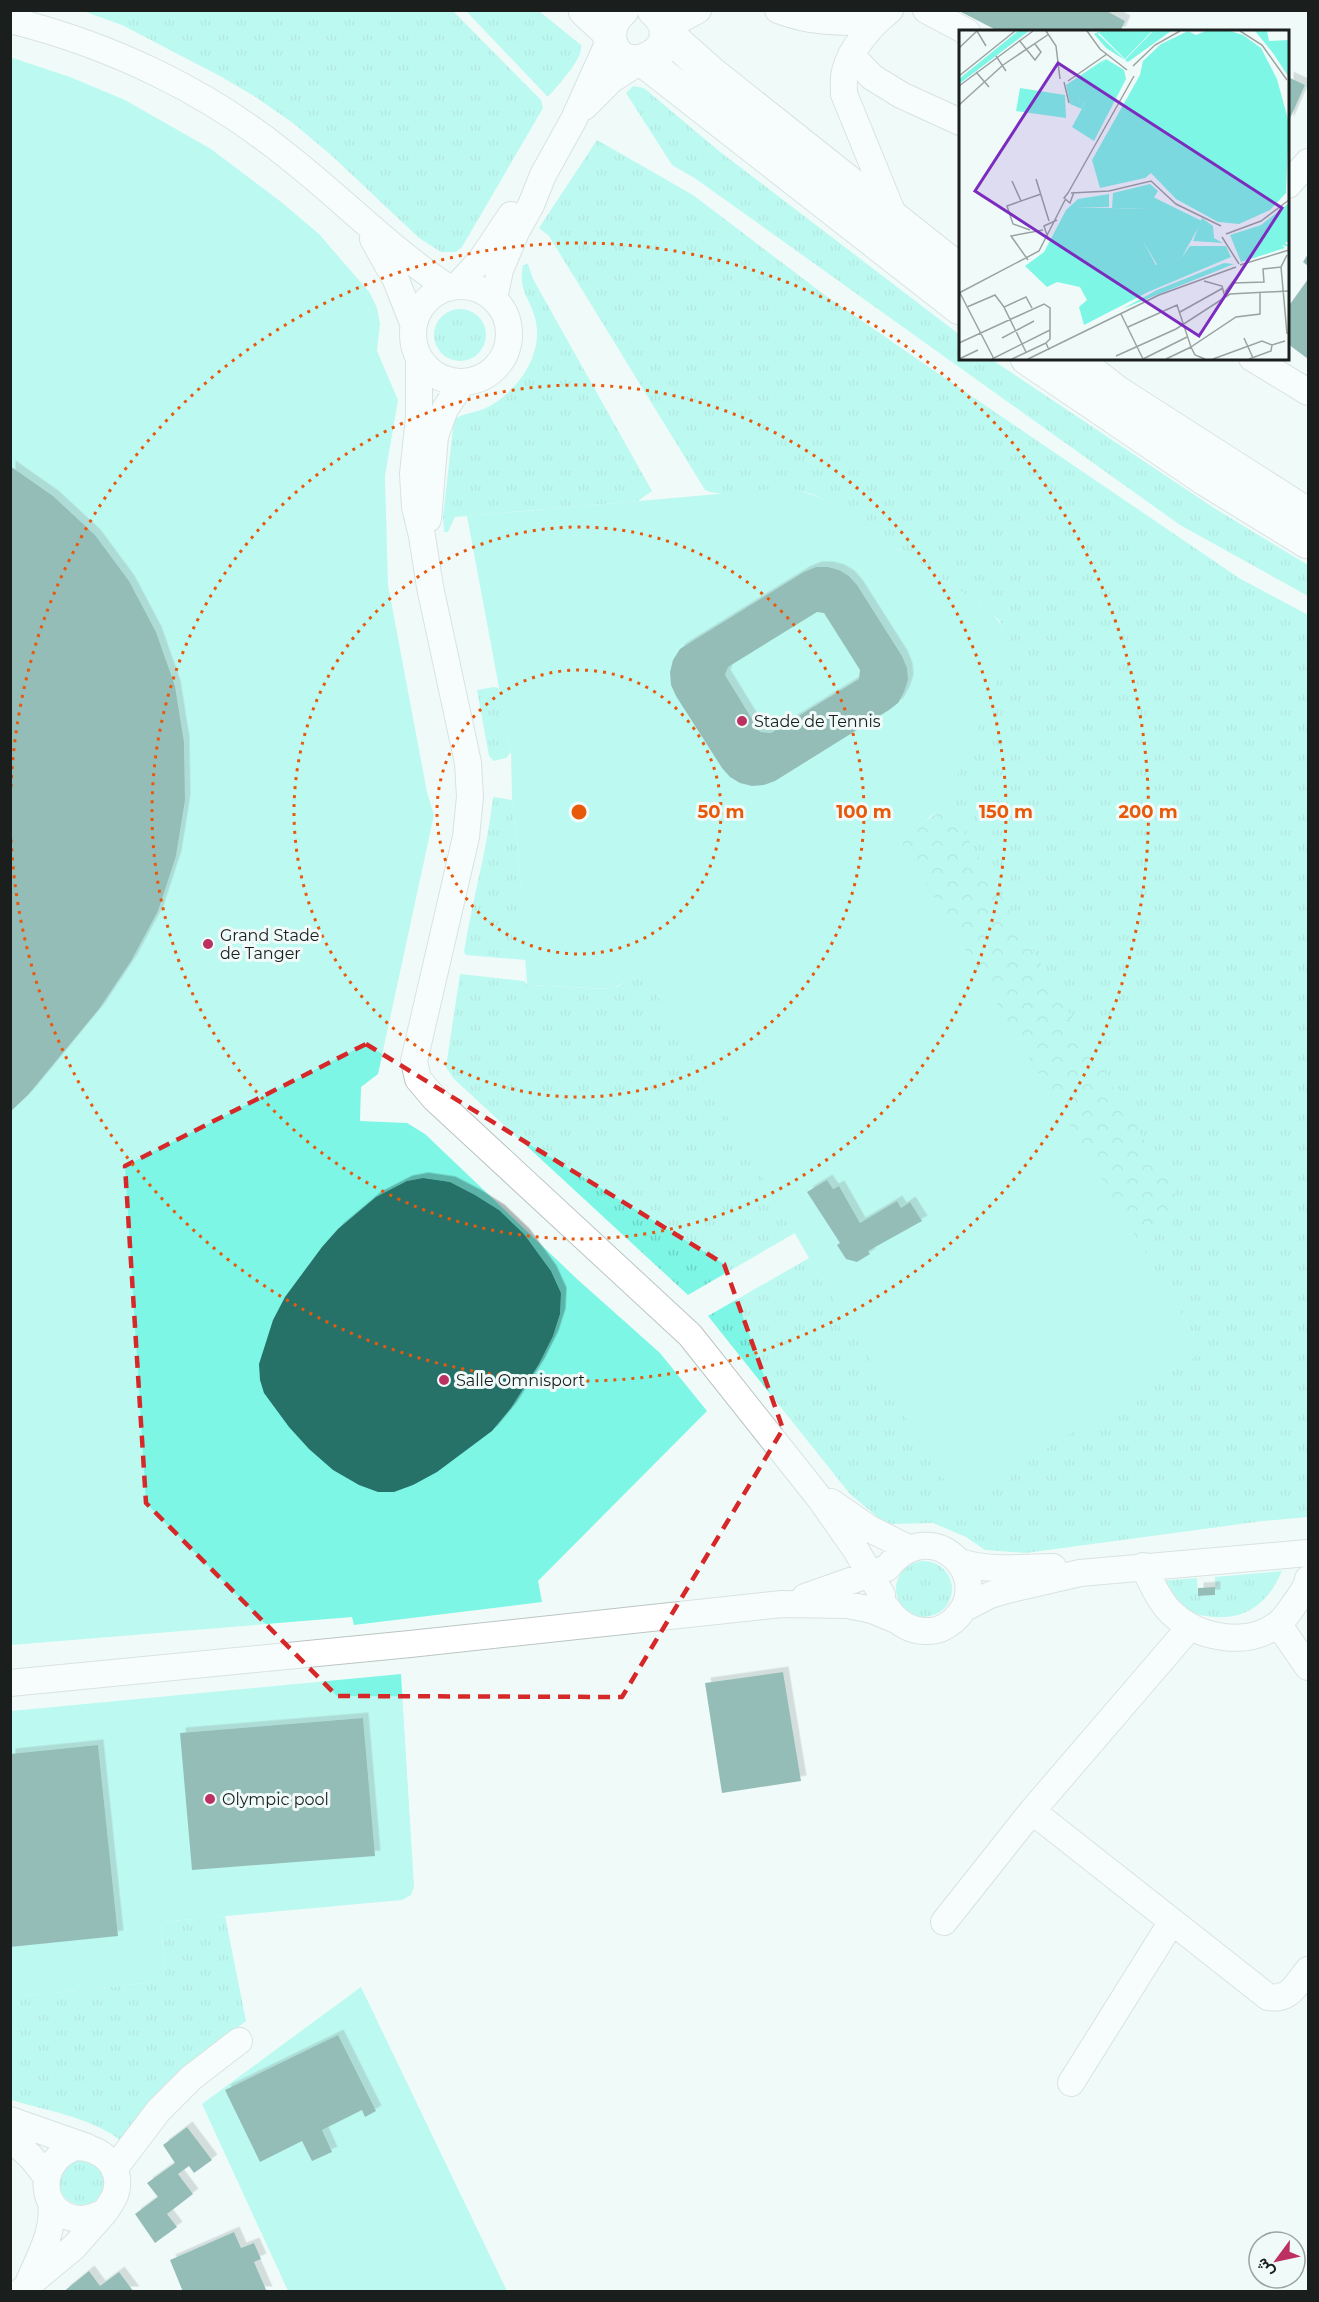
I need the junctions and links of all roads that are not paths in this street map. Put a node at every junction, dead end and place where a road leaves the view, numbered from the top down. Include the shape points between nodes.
1 (585, 10) edge
2 (698, 10) edge
3 (778, 10) edge
4 (927, 10) edge
5 (884, 15) edge
6 (10, 20) edge
7 (662, 24) edge
8 (614, 28) edge
9 (963, 30) edge
10 (851, 55) junction
11 (641, 62) junction
12 (574, 119) junction
13 (959, 122) edge
14 (543, 175) junction
15 (895, 219) junction
16 (364, 223) junction
17 (959, 270) edge
18 (453, 286) junction
19 (494, 299) junction
20 (959, 307) edge
21 (413, 323) junction
22 (418, 358) junction
23 (1031, 360) edge
24 (1076, 360) edge
25 (1255, 360) edge
26 (463, 382) junction
27 (1308, 392) edge
28 (1308, 515) edge
29 (422, 537) junction
30 (1308, 542) edge
31 (802, 1476) junction
32 (908, 1548) junction
33 (1308, 1553) edge
34 (960, 1562) junction
35 (1143, 1566) junction
36 (1080, 1573) junction
37 (880, 1579) junction
38 (1308, 1579) edge
39 (782, 1604) junction
40 (963, 1609) junction
41 (896, 1620) junction
42 (1278, 1624) junction
43 (1190, 1627) junction
44 (1308, 1667) edge
45 (10, 1683) edge
46 (1032, 1811) junction
47 (944, 1922) dead end
48 (1171, 1923) junction
49 (1308, 1970) edge
50 (239, 2041) dead end
51 (1071, 2083) dead end
52 (10, 2120) edge
53 (10, 2138) edge
54 (88, 2147) junction
55 (114, 2169) junction
56 (46, 2176) junction
57 (51, 2202) junction
58 (105, 2213) junction
59 (23, 2289) edge

1 - 8 highway
2 - 7 street
3 - 5 street via 824,21 851,22
4 - 9 street
5 - 10 street
6 - 16 street via 110,52 189,90 261,135
7 - 11 highway via 662,48 651,59
7 - 15 highway via 700,64
8 - 11 highway via 614,49 622,57
8 - 12 street
10 - 13 street via 872,77
10 - 15 street via 844,72 844,94
11 - 12 street via 611,80
11 - 20 highway
12 - 14 street
14 - 18 street via 481,260
14 - 19 street via 500,270
15 - 17 highway
16 - 18 street via 400,254
16 - 21 street via 396,280
18 - 19 street via 478,288
18 - 21 street via 429,297
19 - 26 street via 507,320 508,345 504,357 487,375
21 - 22 street via 412,341
22 - 26 street via 442,379
22 - 29 street via 420,404 413,491
23 - 30 highway via 1206,480
24 - 28 highway via 1116,392
25 - 27 street
26 - 29 street via 435,436 429,513
29 - 31 street via 468,763 470,797 466,837 414,1061 418,1080 690,1335
31 - 32 street via 852,1517
31 - 37 street
32 - 34 street via 936,1546
32 - 37 street via 896,1556
33 - 35 street
34 - 36 street via 978,1568 1051,1567
34 - 40 street via 969,1589
35 - 36 street
35 - 43 street via 1162,1601
36 - 40 street via 990,1595
37 - 39 street
37 - 41 street via 887,1609
38 - 42 street
39 - 41 street via 848,1605
39 - 45 street
40 - 41 street via 948,1625 935,1631 914,1630
42 - 43 street via 1242,1638 1216,1636
42 - 44 street
43 - 46 street
46 - 47 street
46 - 48 street
48 - 49 street via 1268,1997 1286,1996
48 - 51 street
50 - 55 street via 191,2078 159,2110
52 - 54 street
53 - 56 street
54 - 55 street via 108,2159
54 - 56 street via 64,2151 55,2158
55 - 58 street via 116,2192
56 - 57 street
57 - 58 street via 70,2217 82,2219
57 - 59 street via 53,2215 47,2238
58 - 59 street via 74,2247

